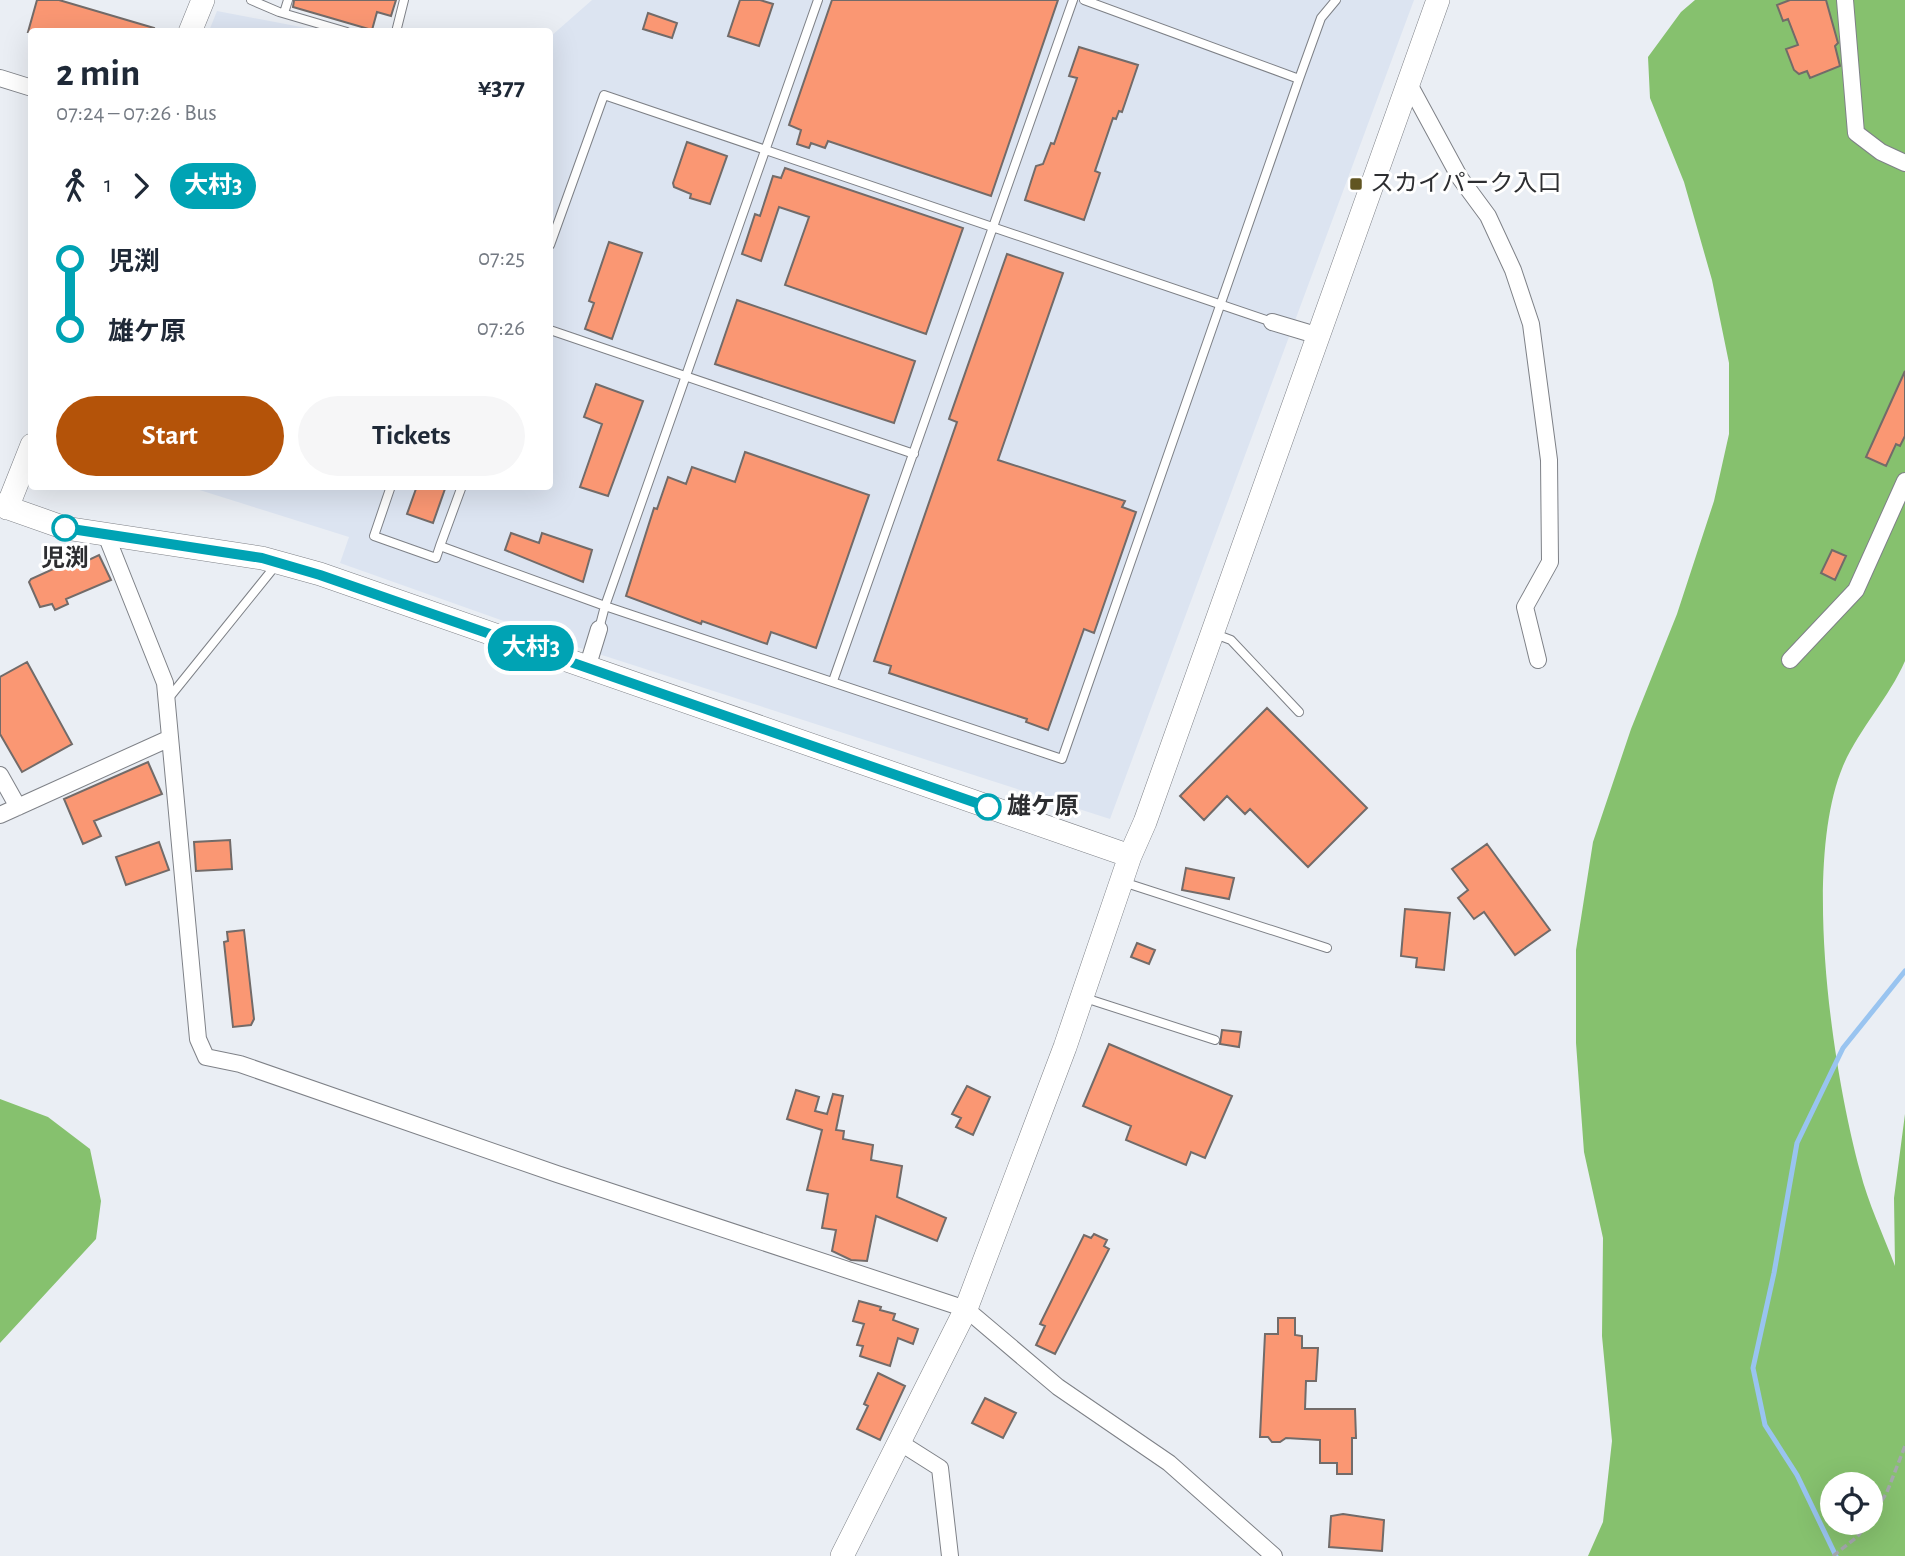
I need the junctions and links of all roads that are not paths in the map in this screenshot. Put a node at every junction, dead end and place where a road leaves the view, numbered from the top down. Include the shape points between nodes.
1 (203, 0) edge
2 (251, 0) edge
3 (288, 0) edge
4 (404, 0) edge
5 (818, 0) edge
6 (1073, 0) edge
7 (1084, 0) edge
8 (1336, 0) edge
9 (1438, 0) edge
10 (1845, 0) edge
11 (284, 13) junction
12 (192, 28) edge
13 (334, 28) edge
14 (397, 28) edge
15 (0, 78) edge
16 (1299, 79) junction
17 (1409, 84) junction
18 (28, 87) edge
19 (766, 149) junction
20 (1905, 163) edge
21 (993, 226) junction
22 (553, 237) edge
23 (1223, 304) junction
24 (1272, 322) joint
25 (553, 331) edge
26 (1319, 336) junction
27 (686, 377) junction
28 (28, 453) edge
29 (914, 454) junction
30 (1905, 481) edge
31 (390, 490) edge
32 (461, 490) edge
33 (3, 506) edge
34 (106, 535) junction
35 (440, 546) junction
36 (278, 563) junction
37 (605, 606) junction
38 (599, 629) joint
39 (1213, 633) junction
40 (1538, 660) dead end
41 (1790, 660) dead end
42 (587, 668) junction
43 (833, 681) junction
44 (166, 702) junction
45 (1299, 712) dead end
46 (168, 739) junction
47 (0, 775) edge
48 (18, 807) junction
49 (0, 815) edge
50 (1130, 856) junction
51 (1121, 881) junction
52 (1327, 948) dead end
53 (1082, 997) junction
54 (1216, 1040) dead end
55 (965, 1309) junction
56 (899, 1442) junction
57 (842, 1556) edge
58 (950, 1556) edge
59 (1274, 1556) edge

1 - 12 street
2 - 11 lane
3 - 11 lane
4 - 14 lane
5 - 19 lane
6 - 21 lane
7 - 16 lane
8 - 16 lane via 1321,18
9 - 17 street
10 - 20 street via 1856,132 1881,152
11 - 13 lane
15 - 18 street
16 - 23 lane
17 - 26 street
17 - 40 street via 1460,178 1488,216 1531,324 1549,460 1550,562 1525,607
19 - 21 lane
19 - 22 lane via 604,95
19 - 27 lane
21 - 23 lane
21 - 29 lane
23 - 24 lane
23 - 43 lane via 1062,759
24 - 26 street
25 - 27 lane
26 - 39 street
27 - 29 lane
27 - 37 lane
28 - 33 street
29 - 43 lane
30 - 41 street via 1856,590
31 - 35 lane via 374,536 436,558
32 - 35 lane
33 - 34 street via 65,528
34 - 36 street
34 - 44 street via 164,683
35 - 37 lane
36 - 42 street
36 - 44 lane
37 - 38 lane
37 - 43 lane
38 - 42 street
39 - 45 lane via 1231,640
39 - 50 street
42 - 50 street
44 - 46 street
46 - 48 street
46 - 55 street via 198,1039 206,1057 240,1064
47 - 48 street
48 - 49 street
50 - 51 street
51 - 52 lane
51 - 53 street
53 - 54 lane
53 - 55 street
55 - 56 street
55 - 59 street via 1058,1387 1169,1463
56 - 57 street
56 - 58 street via 940,1468

